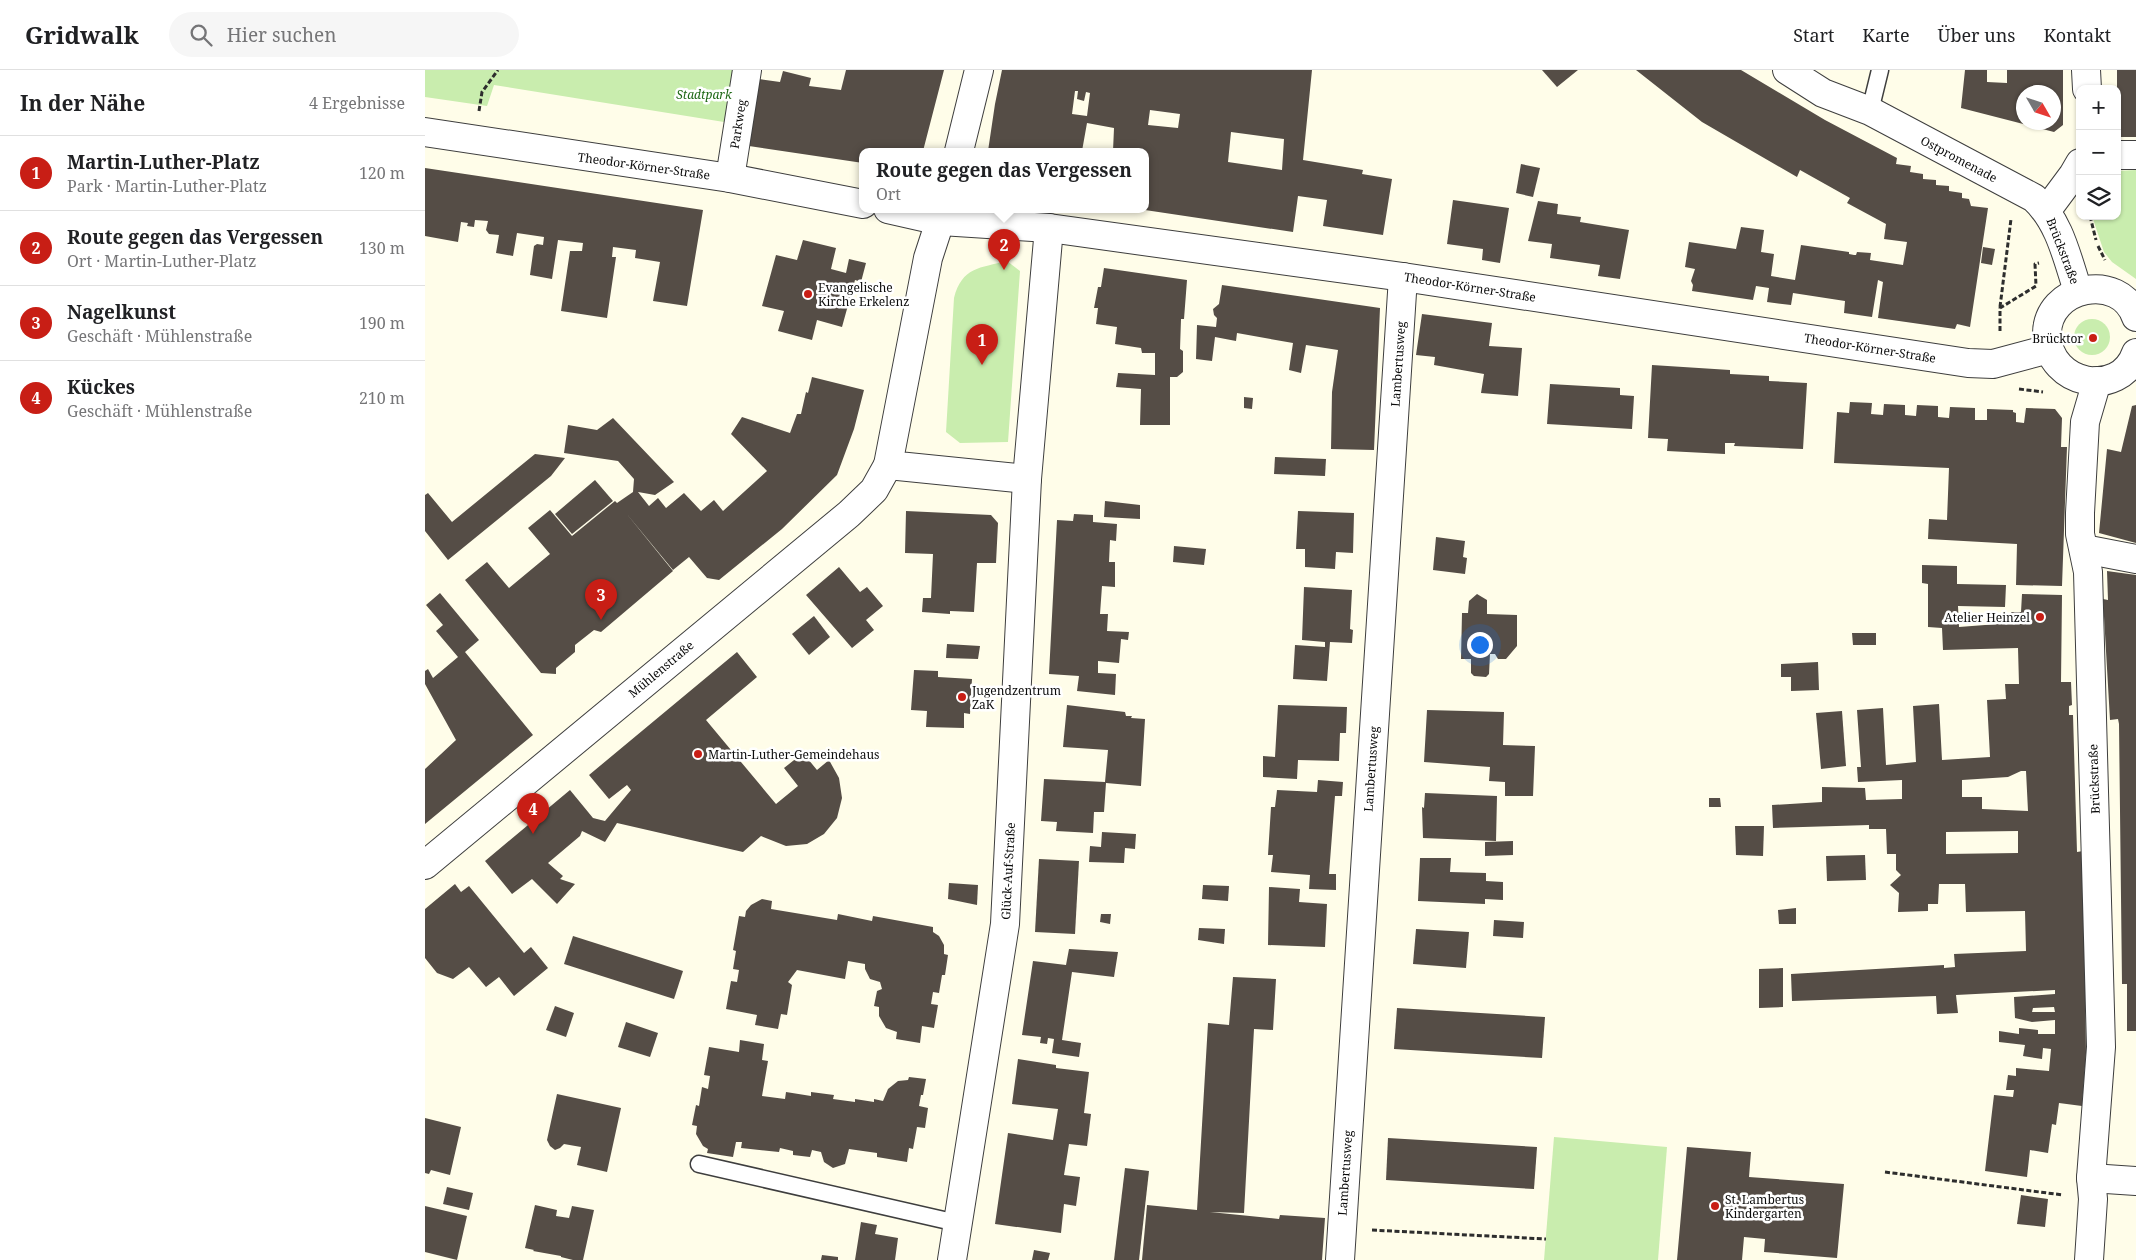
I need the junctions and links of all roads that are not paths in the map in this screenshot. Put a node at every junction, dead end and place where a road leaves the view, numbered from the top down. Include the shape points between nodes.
1 (747, 70) edge
2 (979, 70) edge
3 (1787, 70) edge
4 (1880, 70) edge
5 (2087, 70) edge
6 (2087, 85) edge
7 (1870, 111) junction
8 (425, 132) edge
9 (960, 148) edge
10 (2121, 155) edge
11 (2136, 155) edge
12 (2076, 170) edge
13 (730, 178) junction
14 (859, 203) edge
15 (2047, 210) junction
16 (925, 213) edge
17 (943, 215) edge
18 (1049, 228) junction
19 (1403, 277) junction
20 (2078, 290) junction
21 (2136, 317) edge
22 (2049, 349) junction
23 (2136, 353) edge
24 (2097, 382) junction
25 (888, 466) junction
26 (1027, 479) junction
27 (2083, 549) junction
28 (2136, 559) edge
29 (425, 865) edge
30 (699, 1164) dead end
31 (2136, 1181) edge
32 (2092, 1189) junction
33 (957, 1223) junction
34 (952, 1260) edge
35 (1340, 1260) edge
36 (2089, 1260) edge

1 - 13 street, Parkweg
2 - 9 street
3 - 7 street, Ostpromenade via 1823,93
4 - 7 lane
5 - 6 street
7 - 15 street, Ostpromenade via 2034,198
8 - 13 street, Theodor-Körner-Straße
10 - 11 street
12 - 15 street, Brückstraße
13 - 14 street, Theodor-Körner-Straße
15 - 20 street, Brückstraße via 2058,230
16 - 17 street, Theodor-Körner-Straße
17 - 18 street, Theodor-Körner-Straße
17 - 25 street, Mühlenstraße via 928,258
18 - 19 street, Theodor-Körner-Straße
18 - 26 street, Glück-Auf-Straße
19 - 22 street, Theodor-Körner-Straße via 1968,363 1993,364
19 - 35 street, Lambertusweg
20 - 21 street, Brückstraße via 2099,289 2114,293 2126,301
20 - 22 street, Brückstraße via 2058,305 2050,318
22 - 24 street via 2056,363 2067,373 2081,380
23 - 24 street via 2125,369 2112,378
24 - 27 street, Brückstraße via 2085,422 2080,513
25 - 26 street
25 - 29 street, Mühlenstraße via 874,490 849,514
26 - 33 street, Glück-Auf-Straße via 1005,924
27 - 28 street
27 - 32 street, Brückstraße via 2088,572 2101,1047
30 - 33 lane
31 - 32 street
32 - 36 street, Brückstraße
33 - 34 street, Glück-Auf-Straße

